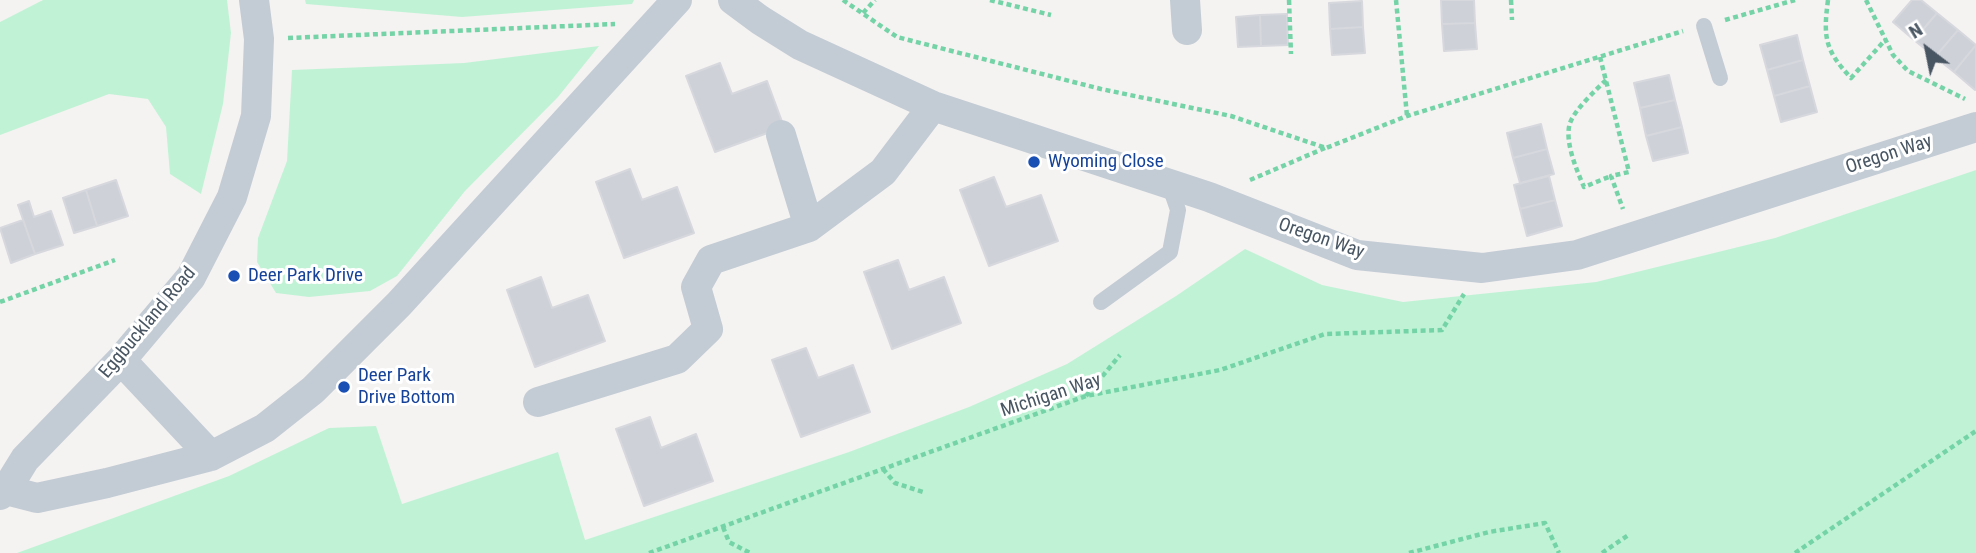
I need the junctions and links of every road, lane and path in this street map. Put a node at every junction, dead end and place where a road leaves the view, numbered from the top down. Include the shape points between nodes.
1 (254, 0) edge
2 (677, 0) edge
3 (733, 0) edge
4 (843, 0) edge
5 (875, 0) edge
6 (989, 0) edge
7 (1185, 0) edge
8 (1289, 0) edge
9 (1396, 0) edge
10 (1511, 0) edge
11 (1795, 0) edge
12 (1828, 0) edge
13 (1867, 0) edge
14 (863, 13) junction
15 (1051, 15) dead end
16 (1512, 20) dead end
17 (656, 23) junction
18 (1704, 26) junction
19 (1187, 30) dead end
20 (259, 39) junction
21 (1886, 39) junction
22 (1291, 54) dead end
23 (1600, 57) junction
24 (1720, 78) dead end
25 (1606, 79) junction
26 (933, 106) junction
27 (1973, 114) edge
28 (1407, 116) junction
29 (781, 135) dead end
30 (1326, 148) junction
31 (1611, 176) junction
32 (1169, 184) junction
33 (1209, 197) junction
34 (809, 227) junction
35 (1633, 237) junction
36 (115, 261) dead end
37 (1482, 268) junction
38 (0, 302) edge
39 (1101, 302) dead end
40 (1120, 355) dead end
41 (121, 360) junction
42 (1086, 397) junction
43 (538, 402) dead end
44 (1976, 431) edge
45 (211, 456) junction
46 (883, 469) junction
47 (3, 492) edge
48 (923, 492) dead end
49 (723, 527) junction
50 (1630, 534) dead end
51 (649, 553) edge
52 (750, 553) edge
53 (1409, 553) edge
54 (1559, 553) edge
55 (1602, 553) edge
56 (1796, 553) edge

1 - 20 street, Eggbuckland Road
2 - 17 street
3 - 26 street, Oregon Way via 800,45
4 - 14 path
5 - 14 path
6 - 15 path
7 - 19 street
8 - 22 path
9 - 28 path
10 - 16 path
11 - 18 path
12 - 21 path via 1824,34 1835,60 1851,78
13 - 21 path
14 - 30 path via 897,37 1101,89 1231,116
17 - 20 path
17 - 45 street via 399,304 313,390 265,428
18 - 23 path
18 - 24 lane
20 - 41 street, Eggbuckland Road via 256,116 232,197 191,277
21 - 27 path via 1908,71
23 - 25 path
23 - 28 path
25 - 31 path via 1629,172
25 - 31 path via 1570,123 1570,142 1584,187
26 - 32 street, Oregon Way
26 - 34 street via 883,172
27 - 35 street, Oregon Way
28 - 30 path
29 - 34 street
30 - 33 path
31 - 35 path
32 - 33 street, Oregon Way
32 - 39 lane via 1178,210 1170,252
33 - 37 street, Oregon Way via 1357,255
34 - 43 street via 711,260 696,287 708,328 677,359
35 - 37 street, Oregon Way via 1577,255
36 - 38 path
37 - 42 path, Michigan Way via 1442,330 1325,334 1220,370
40 - 42 path
41 - 45 street
41 - 47 street, Eggbuckland Road via 25,460
42 - 46 path, Michigan Way
44 - 56 path
45 - 47 street via 37,498
46 - 48 path via 895,483
46 - 49 path, Michigan Way
49 - 51 path, Michigan Way
49 - 52 path via 729,542
50 - 55 path
53 - 54 path via 1545,523

